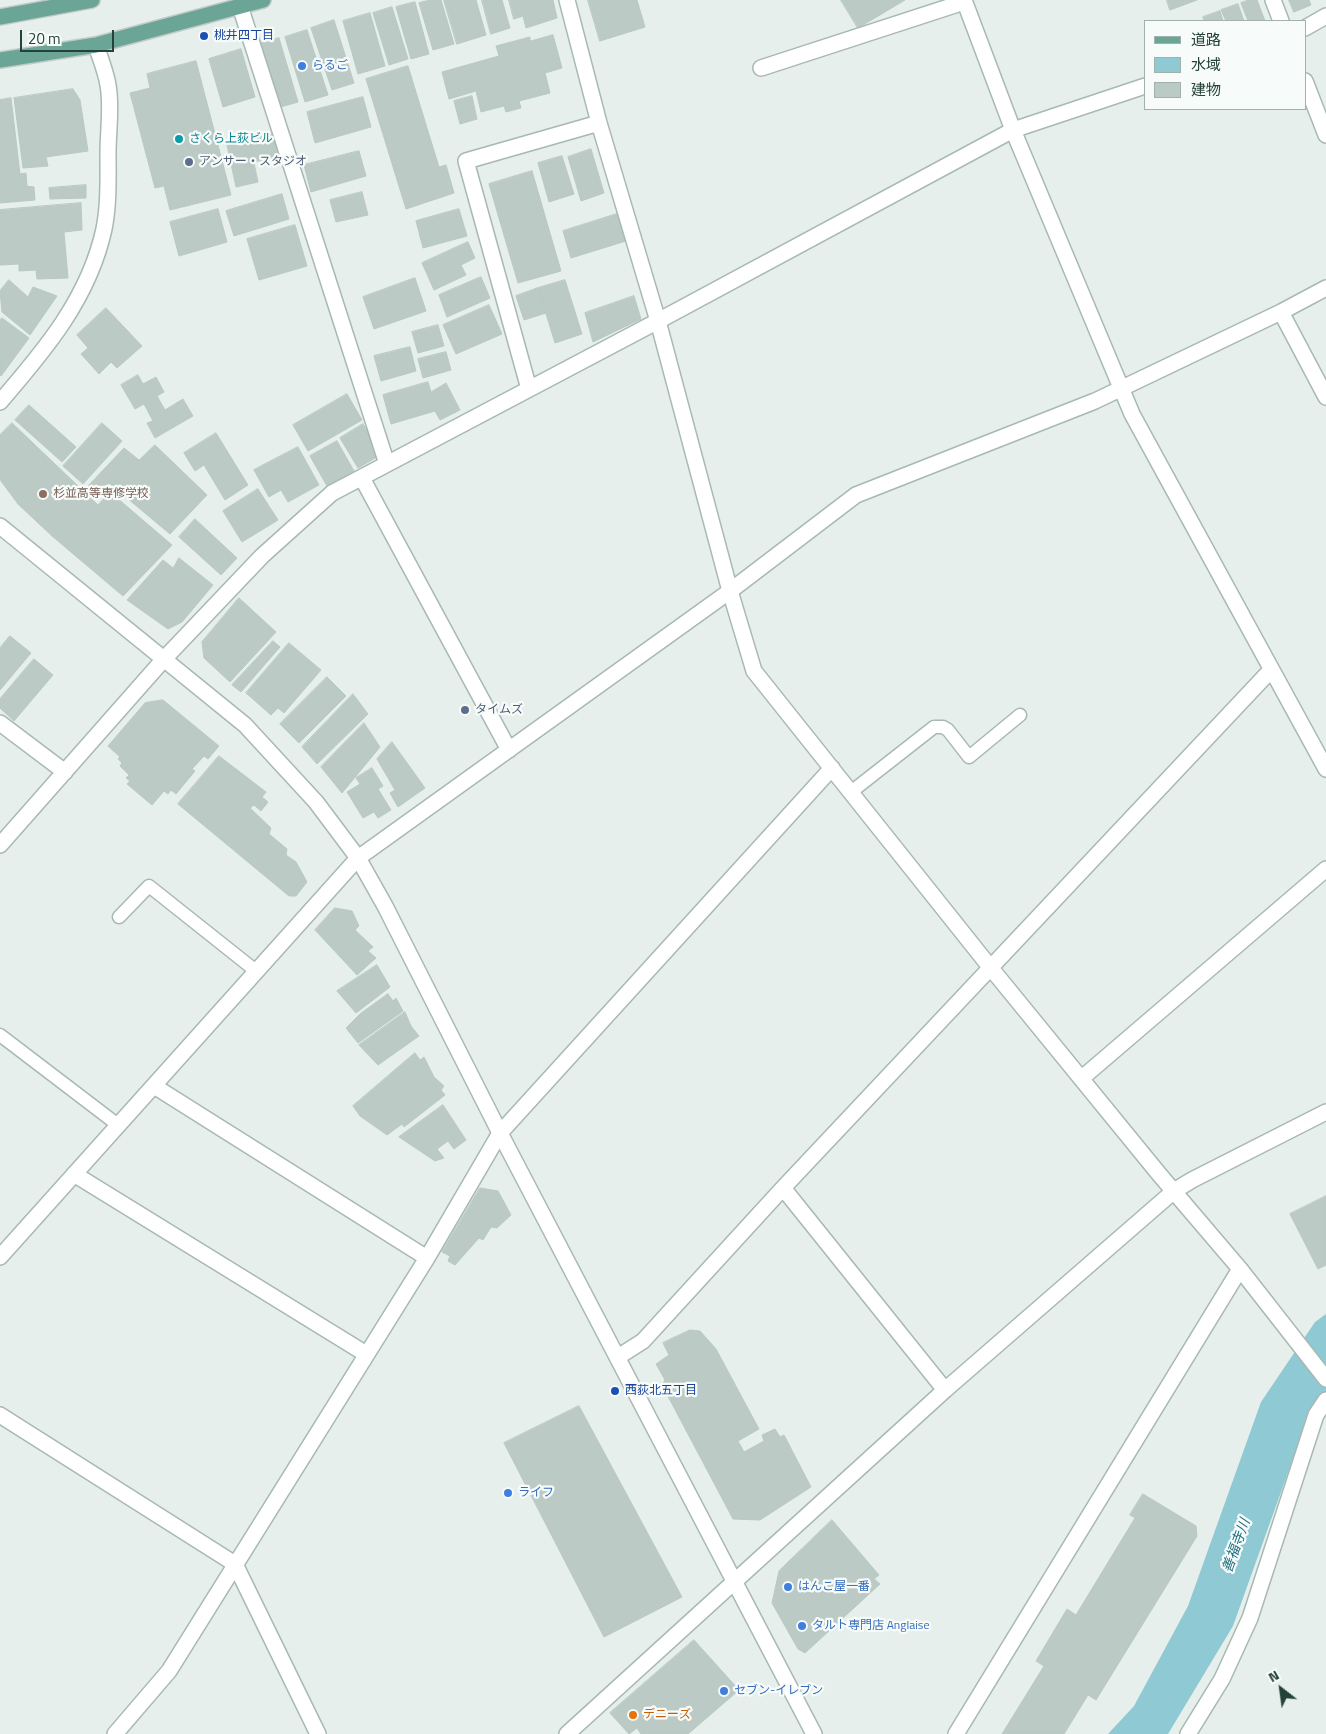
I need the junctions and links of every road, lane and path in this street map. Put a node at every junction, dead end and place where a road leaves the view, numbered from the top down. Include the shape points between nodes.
1 (91, 0) edge
2 (263, 0) edge
3 (567, 0) edge
4 (1273, 0) edge
5 (964, 1) edge
6 (240, 6) junction
7 (1326, 16) edge
8 (0, 17) edge
9 (1281, 20) edge
10 (1306, 27) edge
11 (96, 45) junction
12 (0, 60) edge
13 (762, 68) dead end
14 (1306, 83) edge
15 (1144, 86) edge
16 (599, 123) junction
17 (1014, 130) junction
18 (1326, 135) edge
19 (1326, 288) edge
20 (1281, 312) junction
21 (658, 322) junction
22 (1121, 388) junction
23 (529, 389) junction
24 (1326, 397) edge
25 (0, 402) edge
26 (387, 464) junction
27 (362, 478) junction
28 (0, 526) edge
29 (730, 591) junction
30 (164, 659) junction
31 (1271, 670) junction
32 (1020, 715) dead end
33 (0, 723) edge
34 (509, 750) junction
35 (832, 768) junction
36 (1326, 769) edge
37 (65, 772) junction
38 (851, 792) junction
39 (0, 845) edge
40 (358, 858) junction
41 (1326, 869) edge
42 (119, 917) dead end
43 (990, 967) junction
44 (256, 971) junction
45 (0, 1034) edge
46 (1082, 1078) junction
47 (154, 1086) junction
48 (1326, 1112) edge
49 (118, 1125) junction
50 (500, 1133) junction
51 (74, 1174) junction
52 (783, 1188) junction
53 (1174, 1192) junction
54 (0, 1257) edge
55 (427, 1258) junction
56 (1240, 1269) junction
57 (366, 1354) junction
58 (618, 1357) junction
59 (1326, 1379) edge
60 (945, 1390) junction
61 (1326, 1400) edge
62 (0, 1414) edge
63 (236, 1564) junction
64 (734, 1582) junction
65 (115, 1734) edge
66 (318, 1734) edge
67 (568, 1734) edge
68 (814, 1734) edge
69 (956, 1734) edge
70 (1188, 1734) edge

1 - 8 main road
2 - 6 main road
3 - 16 street
4 - 9 street
5 - 13 street
5 - 17 street
6 - 11 main road
6 - 26 street
7 - 10 street
11 - 12 main road
11 - 25 street via 108,84 110,117 104,228 81,294 64,324
14 - 18 street
15 - 17 street
16 - 21 street
16 - 23 street via 466,161
17 - 21 street
17 - 22 street
19 - 20 street
20 - 22 street
20 - 24 street
21 - 23 street
21 - 29 street
22 - 29 street via 856,495
22 - 31 street
23 - 26 street
26 - 27 street
27 - 30 street via 332,493 262,556
27 - 34 street
28 - 30 street
29 - 34 street
29 - 35 street via 754,671
30 - 37 street
30 - 40 street via 251,731 310,795
31 - 36 street
31 - 43 street
32 - 38 lane via 969,756 948,730 934,727
33 - 37 street
34 - 40 street
35 - 38 street
35 - 50 street
37 - 39 street
38 - 43 street
40 - 44 street
40 - 50 street
41 - 46 street
42 - 44 lane via 149,886
43 - 46 street
43 - 52 street
44 - 47 street
45 - 49 lane
46 - 53 street
47 - 49 street
47 - 55 street
48 - 53 street
49 - 51 street
50 - 55 street
50 - 58 street
51 - 54 street
51 - 57 street
52 - 58 street via 643,1341
52 - 60 street
53 - 56 street
53 - 60 street
55 - 57 street
56 - 59 street
56 - 69 street
57 - 63 street
58 - 64 street
60 - 64 street
61 - 70 street via 1313,1423 1250,1618 1222,1679
62 - 63 street
63 - 65 street via 169,1671
63 - 66 street
64 - 67 street
64 - 68 street

